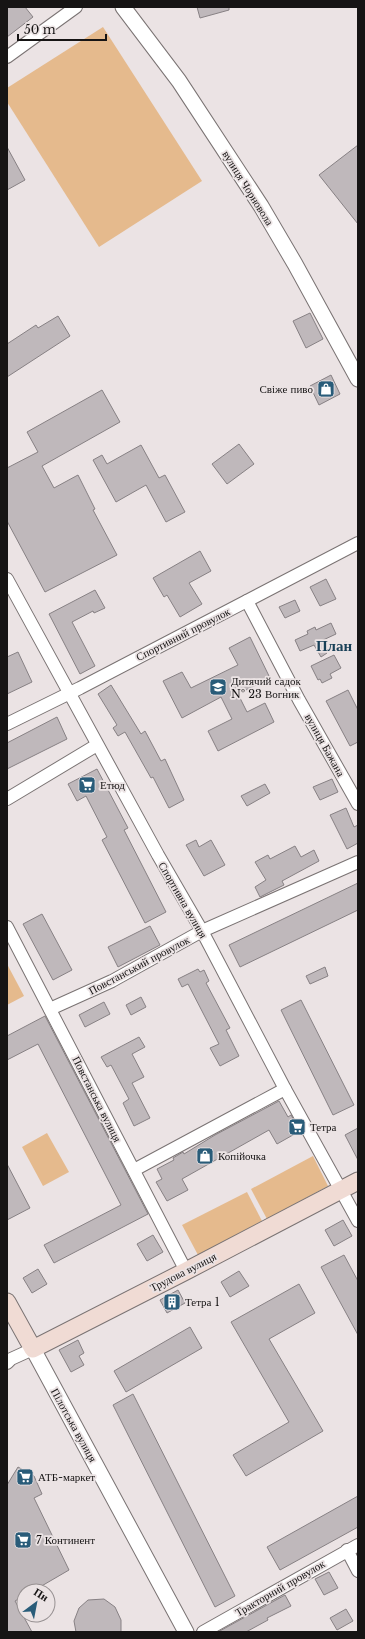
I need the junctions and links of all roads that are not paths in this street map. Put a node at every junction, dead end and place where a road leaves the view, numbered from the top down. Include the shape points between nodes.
1 (76, 7) edge
2 (123, 7) edge
3 (7, 57) edge
4 (358, 378) edge
5 (358, 543) edge
6 (7, 579) edge
7 (247, 601) junction
8 (69, 694) junction
9 (7, 724) edge
10 (97, 745) junction
11 (7, 799) edge
12 (358, 804) edge
13 (358, 862) edge
14 (7, 927) edge
15 (202, 931) junction
16 (50, 1009) junction
17 (285, 1089) junction
18 (134, 1170) junction
19 (358, 1181) edge
20 (340, 1190) junction
21 (358, 1221) edge
22 (186, 1271) junction
23 (7, 1302) edge
24 (33, 1349) junction
25 (7, 1363) edge
26 (353, 1547) edge
27 (358, 1571) edge
28 (186, 1632) edge
29 (203, 1632) edge

1 - 3 street
2 - 4 street, вулиця Чорновола via 179,81 261,206
5 - 7 street, Спортивний провулок
6 - 8 street, Спортивна вулиця
7 - 8 street, Спортивний провулок
7 - 12 street, вулиця Бажана
8 - 9 street, Спортивний провулок
8 - 10 street, Спортивна вулиця
10 - 11 street
10 - 15 street, Спортивна вулиця
13 - 15 street, Повстанський провулок
14 - 16 street, Повстанська вулиця
15 - 16 street, Повстанський провулок via 112,981
15 - 17 street, Спортивна вулиця
16 - 18 street, Повстанська вулиця
17 - 18 street
17 - 20 street, Спортивна вулиця
18 - 22 street, Повстанська вулиця
19 - 20 main road, Трудова вулиця
20 - 21 street, Спортивна вулиця
20 - 22 main road, Трудова вулиця
22 - 24 main road, Трудова вулиця
23 - 24 main road, Пілотська вулиця
24 - 25 street, Трудова вулиця
24 - 28 street, Пілотська вулиця
26 - 27 street
26 - 29 street, Тракторний провулок

